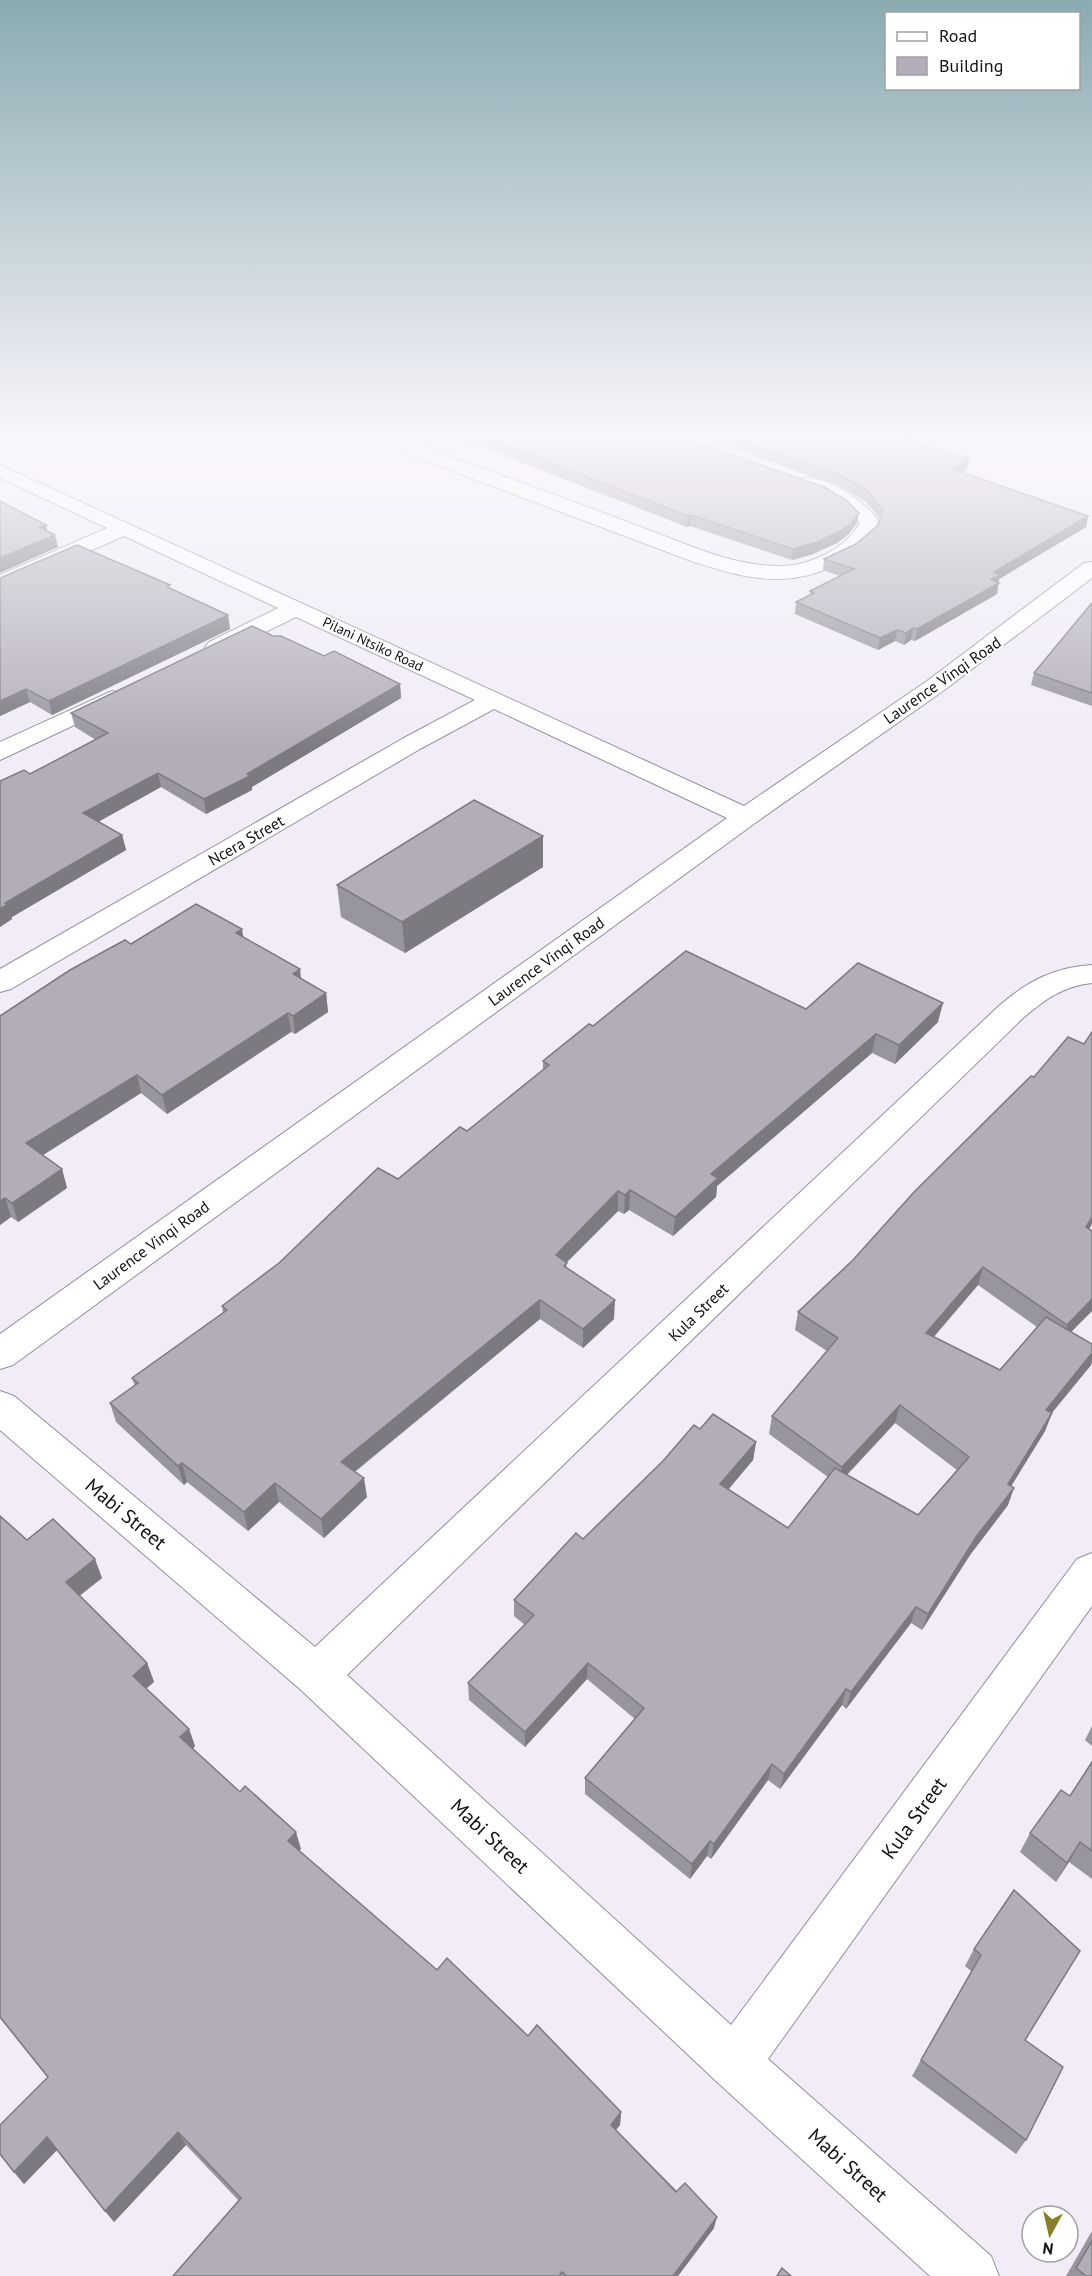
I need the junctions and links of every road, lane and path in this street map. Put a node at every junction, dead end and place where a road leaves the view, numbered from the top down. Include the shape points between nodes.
1 (102, 538) edge
2 (143, 538) edge
3 (651, 538) edge
4 (862, 538) edge
5 (1092, 568) edge
6 (0, 583) edge
7 (297, 608) junction
8 (200, 655) edge
9 (137, 686) edge
10 (494, 700) junction
11 (0, 752) edge
12 (746, 817) junction
13 (1092, 974) edge
14 (0, 982) edge
15 (0, 1354) edge
16 (0, 1407) edge
17 (1092, 1572) edge
18 (316, 1675) junction
19 (734, 2063) junction
20 (971, 2276) edge

1 - 6 street
2 - 7 street, Pilani Ntsiko Road
3 - 4 street via 710,560 775,573 815,566
5 - 12 street, Laurence Vinqi Road via 945,679
7 - 8 street
7 - 10 street, Pilani Ntsiko Road
9 - 11 street
10 - 12 street, Pilani Ntsiko Road
10 - 14 street, Ncera Street
12 - 15 street, Laurence Vinqi Road
13 - 18 street, Kula Street via 1050,982 1011,1012
16 - 18 street, Mabi Street
17 - 19 street, Kula Street
18 - 19 street, Mabi Street
19 - 20 street, Mabi Street

